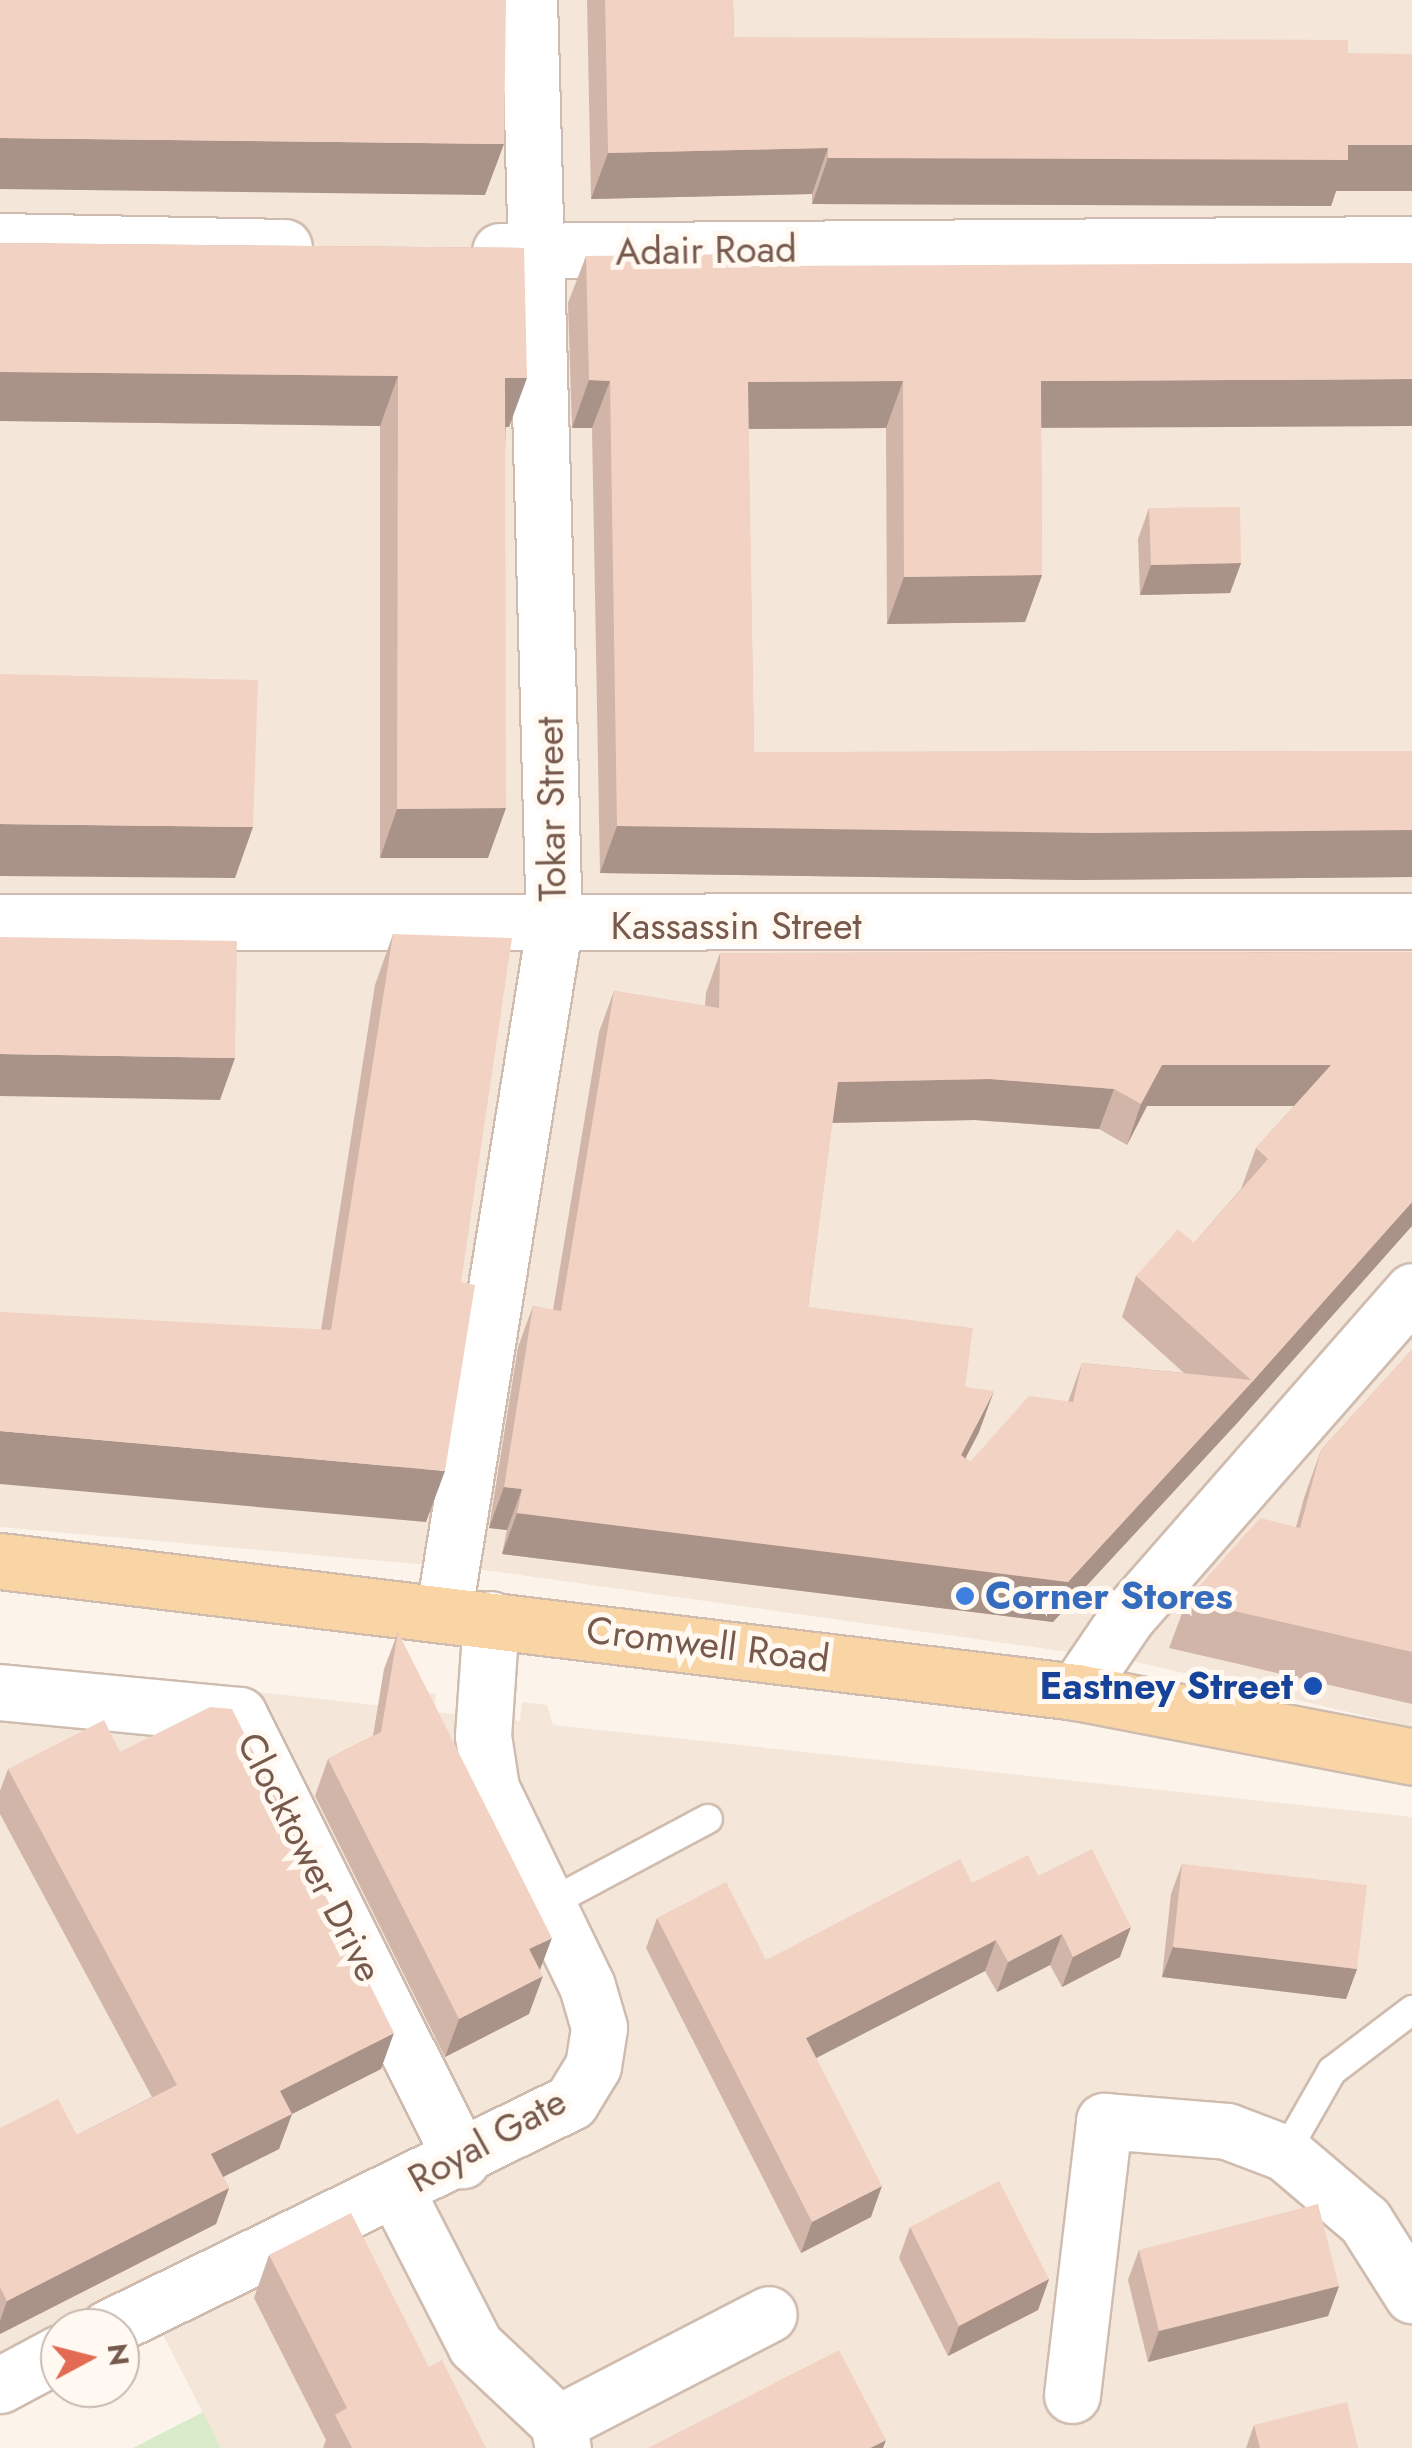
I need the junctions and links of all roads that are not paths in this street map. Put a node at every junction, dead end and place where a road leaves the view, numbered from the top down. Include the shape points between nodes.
1 (529, 0) edge
2 (0, 241) edge
3 (1412, 244) edge
4 (338, 248) edge
5 (437, 250) edge
6 (536, 252) junction
7 (1412, 921) edge
8 (0, 922) edge
9 (554, 928) junction
10 (1412, 1291) edge
11 (0, 1561) edge
12 (467, 1614) junction
13 (0, 1692) edge
14 (1076, 1692) junction
15 (1412, 1757) edge
16 (708, 1818) dead end
17 (548, 1904) junction
18 (1412, 2010) edge
19 (1286, 2153) junction
20 (462, 2160) junction
21 (396, 2191) junction
22 (1412, 2295) edge
23 (140, 2313) edge
24 (769, 2314) dead end
25 (40, 2364) edge
26 (0, 2385) edge
27 (1072, 2396) dead end
28 (561, 2435) edge

1 - 6 street, Tokar Street
2 - 4 street
3 - 6 street, Adair Road
5 - 6 street, Adair Road
6 - 9 street, Tokar Street
7 - 9 street, Kassassin Street
8 - 9 street, Kassassin Street
9 - 12 street, Tokar Street
10 - 14 street via 1127,1617
11 - 12 main road, Cromwell Road
12 - 14 main road, Cromwell Road
12 - 17 street, Royal Gate via 492,1788
13 - 20 street, Clocktower Drive via 239,1714
14 - 15 main road, Cromwell Road
16 - 17 lane
17 - 20 street, Royal Gate via 595,2014 592,2066 571,2102
18 - 19 lane via 1332,2071
19 - 22 street via 1365,2222
19 - 27 street via 1227,2131 1104,2121
20 - 21 street, Royal Gate
21 - 23 street, Royal Gate
21 - 28 street via 475,2345
24 - 28 street
25 - 26 street

